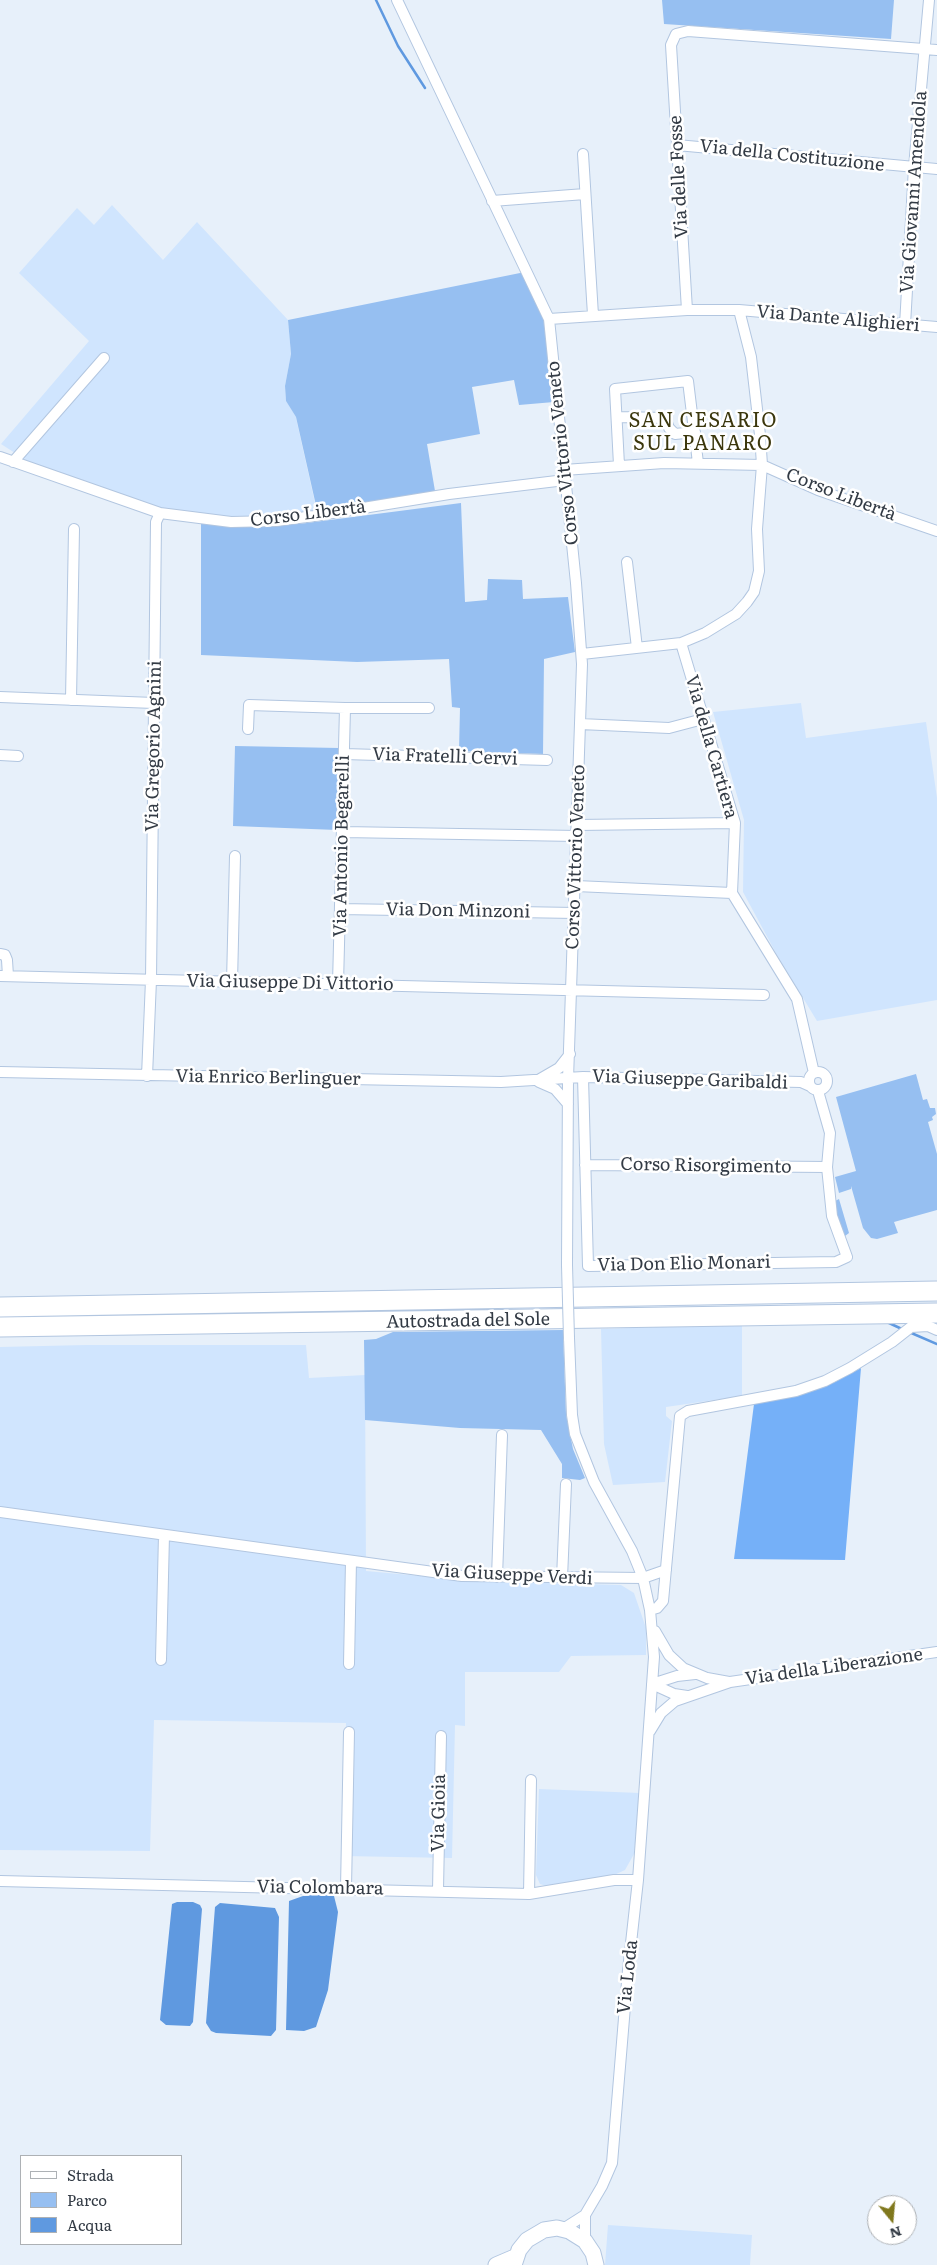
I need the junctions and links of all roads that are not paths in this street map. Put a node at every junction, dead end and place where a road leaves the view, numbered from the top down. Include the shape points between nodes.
1 (397, 0) edge
2 (929, 0) edge
3 (925, 49) junction
4 (937, 50) edge
5 (677, 144) junction
6 (583, 154) dead end
7 (914, 167) junction
8 (937, 169) edge
9 (585, 194) junction
10 (492, 201) junction
11 (686, 310) junction
12 (738, 310) junction
13 (593, 315) junction
14 (549, 319) junction
15 (905, 325) junction
16 (937, 327) edge
17 (104, 358) dead end
18 (617, 417) junction
19 (694, 432) junction
20 (0, 457) edge
21 (13, 462) junction
22 (698, 463) junction
23 (619, 465) junction
24 (762, 465) junction
25 (564, 475) junction
26 (160, 513) junction
27 (74, 529) dead end
28 (937, 530) edge
29 (627, 562) dead end
30 (681, 643) junction
31 (637, 648) junction
32 (582, 654) junction
33 (0, 697) edge
34 (71, 700) junction
35 (154, 703) junction
36 (345, 708) junction
37 (429, 708) dead end
38 (703, 720) dead end
39 (580, 724) junction
40 (248, 729) dead end
41 (344, 754) junction
42 (0, 755) edge
43 (18, 756) dead end
44 (547, 760) dead end
45 (735, 823) junction
46 (577, 825) junction
47 (343, 832) junction
48 (576, 836) junction
49 (234, 856) dead end
50 (576, 886) junction
51 (732, 893) junction
52 (340, 909) junction
53 (575, 913) junction
54 (0, 954) edge
55 (4, 976) edge
56 (151, 980) junction
57 (232, 982) junction
58 (338, 984) junction
59 (572, 989) junction
60 (764, 995) dead end
61 (570, 1054) junction
62 (0, 1072) edge
63 (814, 1073) junction
64 (146, 1076) junction
65 (583, 1077) junction
66 (568, 1079) junction
67 (537, 1081) junction
68 (814, 1088) junction
69 (568, 1104) junction
70 (585, 1165) junction
71 (827, 1167) junction
72 (937, 1290) edge
73 (0, 1308) edge
74 (937, 1312) edge
75 (0, 1327) edge
76 (937, 1330) edge
77 (502, 1435) dead end
78 (566, 1484) dead end
79 (0, 1512) edge
80 (164, 1534) junction
81 (351, 1561) junction
82 (666, 1570) junction
83 (497, 1577) junction
84 (562, 1578) junction
85 (642, 1578) junction
86 (650, 1610) junction
87 (653, 1628) junction
88 (937, 1652) edge
89 (161, 1660) dead end
90 (349, 1664) dead end
91 (696, 1674) junction
92 (730, 1682) junction
93 (652, 1684) junction
94 (687, 1696) junction
95 (349, 1732) dead end
96 (649, 1732) junction
97 (441, 1736) dead end
98 (531, 1780) dead end
99 (638, 1880) junction
100 (0, 1881) edge
101 (346, 1888) junction
102 (438, 1890) junction
103 (529, 1894) junction
104 (585, 2215) junction
105 (563, 2229) junction
106 (585, 2241) junction
107 (515, 2260) edge
108 (496, 2265) edge
109 (596, 2265) edge

1 - 10 street, Corso Vittorio Veneto
2 - 3 street, Via Giovanni Amendola
3 - 4 street
3 - 5 street, Via delle Fosse via 688,31 676,34 671,45
3 - 7 street, Via Giovanni Amendola
5 - 7 street, Via della Costituzione
5 - 11 street, Via delle Fosse
6 - 9 street
7 - 8 street, Via della Costituzione
7 - 15 street, Via Giovanni Amendola
9 - 10 street
9 - 13 street
10 - 14 street, Corso Vittorio Veneto
11 - 12 street, Via Dante Alighieri
11 - 13 street, Via Dante Alighieri
12 - 15 street, Via Dante Alighieri
12 - 24 street via 751,357
13 - 14 street, Via Dante Alighieri
14 - 25 street, Corso Vittorio Veneto
15 - 16 street, Via Dante Alighieri
17 - 21 street
18 - 19 street via 665,418 675,434
18 - 19 street via 615,389 688,381
18 - 23 street
19 - 22 street
20 - 21 street, Corso Libertà
21 - 26 street, Corso Libertà
22 - 23 street, Corso Libertà
22 - 24 street, Corso Libertà
23 - 25 street, Corso Libertà
24 - 28 street, Corso Libertà via 818,490
24 - 30 street via 757,529 759,571 754,592 736,614
25 - 26 street, Corso Libertà via 276,521 231,522
25 - 32 street, Corso Vittorio Veneto
26 - 35 street, Via Gregorio Agnini via 156,522
27 - 34 street
29 - 31 street
30 - 31 street
30 - 45 street, Via della Cartiera
31 - 32 street
32 - 39 street, Corso Vittorio Veneto
33 - 34 street
34 - 35 street
35 - 56 street, Via Gregorio Agnini
36 - 37 street
36 - 40 street via 249,705
36 - 41 street, Via Antonio Begarelli
38 - 39 street via 668,728
39 - 46 street, Corso Vittorio Veneto
41 - 44 street, Via Fratelli Cervi
41 - 47 street, Via Antonio Begarelli
42 - 43 street
45 - 46 street
45 - 51 street, Via della Cartiera
46 - 48 street, Corso Vittorio Veneto
47 - 48 street
47 - 52 street, Via Antonio Begarelli
48 - 50 street, Corso Vittorio Veneto
49 - 57 street
50 - 51 street
50 - 53 street, Corso Vittorio Veneto
51 - 63 street via 797,999
52 - 53 street, Via Don Minzoni
52 - 58 street, Via Antonio Begarelli
53 - 59 street, Corso Vittorio Veneto
54 - 55 street, Via Giuseppe Di Vittorio via 8,960
55 - 56 street, Via Giuseppe Di Vittorio
56 - 57 street, Via Giuseppe Di Vittorio
56 - 64 street, Via Gregorio Agnini
57 - 58 street, Via Giuseppe Di Vittorio
58 - 59 street, Via Giuseppe Di Vittorio
59 - 60 street, Via Giuseppe Di Vittorio
59 - 61 street, Corso Vittorio Veneto
61 - 66 street, Corso Vittorio Veneto
61 - 67 street, Via Enrico Berlinguer via 559,1068
62 - 64 street, Via Enrico Berlinguer
63 - 68 street via 810,1077
63 - 68 street via 823,1073 828,1078 826,1087
64 - 67 street, Via Enrico Berlinguer
65 - 66 street, Via Giuseppe Garibaldi
65 - 68 street, Via Giuseppe Garibaldi via 801,1082
65 - 70 street, Via Don Elio Monari
66 - 67 street, Via Enrico Berlinguer
66 - 69 street, Corso Vittorio Veneto
67 - 69 street via 555,1089
68 - 71 street via 830,1133
69 - 85 street, Corso Vittorio Veneto, bridge via 566,1265 572,1415 578,1444 594,1482 632,1551
70 - 71 street, Corso Risorgimento
70 - 71 street, Via Don Elio Monari via 588,1266 836,1262 847,1257 832,1216
72 - 73 highway, Autostrada del Sole
74 - 75 highway, Autostrada del Sole
76 - 82 street via 928,1326 911,1327 873,1354 825,1381 796,1391 688,1411 680,1416
77 - 83 street
78 - 84 street
79 - 80 street, Via Giuseppe Verdi
80 - 81 street, Via Giuseppe Verdi
80 - 89 street
81 - 83 street, Via Giuseppe Verdi via 462,1576
81 - 90 street
82 - 85 street
82 - 86 street via 663,1601
83 - 84 street, Via Giuseppe Verdi
84 - 85 street, Via Giuseppe Verdi
85 - 86 street, Corso Vittorio Veneto
86 - 87 street, Corso Vittorio Veneto
87 - 91 street, Via della Liberazione via 676,1663
87 - 93 street, Corso Vittorio Veneto
88 - 92 street, Via della Liberazione
91 - 92 street, Via della Liberazione
91 - 93 street, Via della Liberazione
92 - 94 street, Via della Liberazione
93 - 94 street
93 - 96 street, Corso Vittorio Veneto
94 - 96 street, Via della Liberazione via 661,1713
95 - 101 street
96 - 99 street, Via Loda
97 - 102 street, Via Gioia
98 - 103 street
99 - 103 street, Via Colombara via 614,1880
99 - 104 street, Via Loda via 612,2163
100 - 101 street, Via Colombara
101 - 102 street, Via Colombara
102 - 103 street, Via Colombara
104 - 105 street, Via Loda
104 - 106 street
105 - 106 main road
105 - 107 main road via 544,2230 532,2236 523,2244
106 - 109 main road via 594,2253
107 - 108 main road

